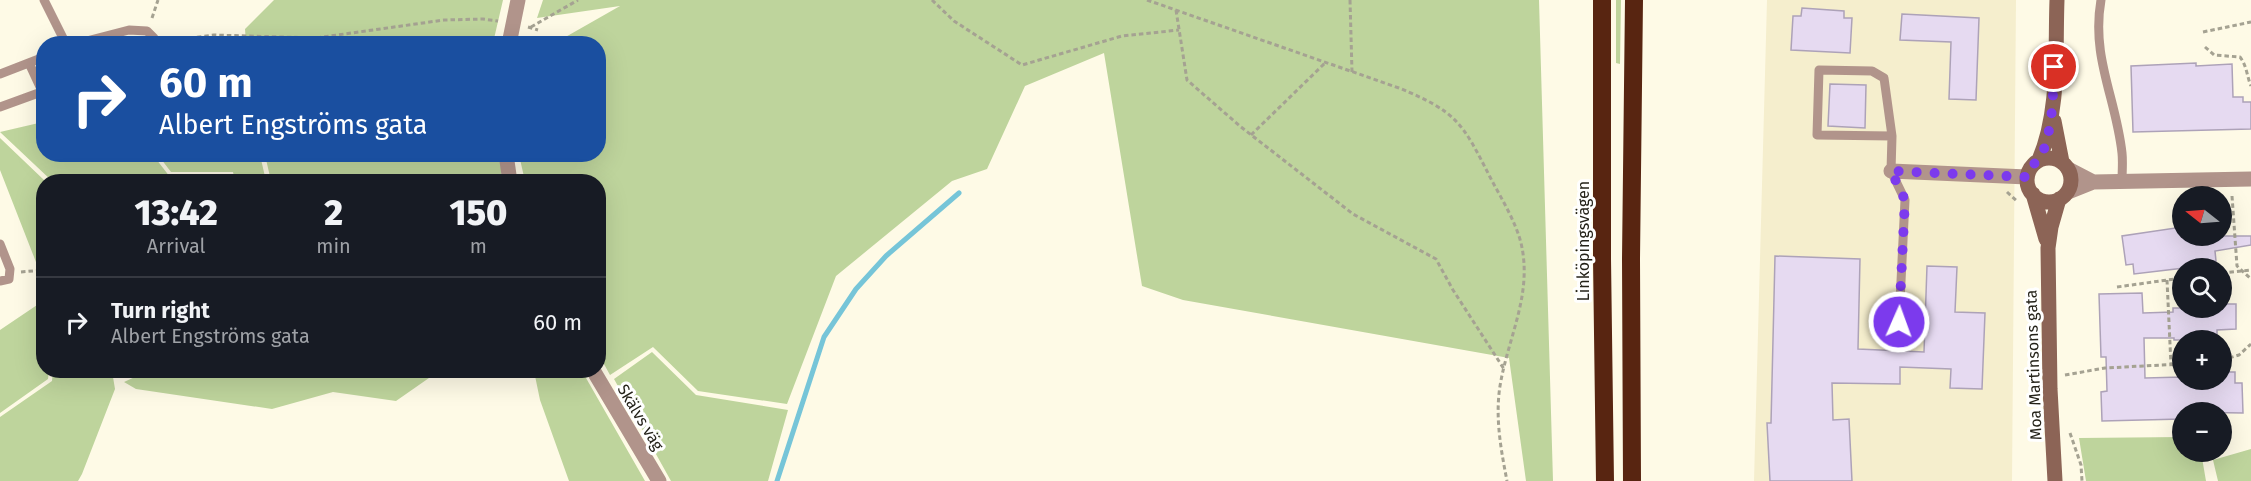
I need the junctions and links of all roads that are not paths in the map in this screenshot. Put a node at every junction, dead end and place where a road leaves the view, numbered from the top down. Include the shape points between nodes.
1 (44, 0) edge
2 (518, 0) edge
3 (1602, 0) edge
4 (1634, 0) edge
5 (2058, 0) edge
6 (2102, 0) edge
7 (62, 36) edge
8 (106, 36) edge
9 (148, 36) edge
10 (511, 36) edge
11 (36, 60) edge
12 (29, 63) junction
13 (0, 74) edge
14 (36, 77) edge
15 (36, 94) edge
16 (0, 107) edge
17 (2052, 112) junction
18 (1892, 136) junction
19 (2039, 160) junction
20 (2065, 166) junction
21 (1891, 171) junction
22 (2027, 177) junction
23 (2251, 179) edge
24 (2122, 181) junction
25 (2093, 182) junction
26 (2033, 194) junction
27 (2063, 195) junction
28 (0, 244) edge
29 (2048, 248) junction
30 (0, 281) edge
31 (1899, 322) dead end
32 (598, 378) edge
33 (659, 481) edge
34 (1605, 481) edge
35 (1632, 481) edge
36 (2055, 481) edge

1 - 7 lane
2 - 10 street
3 - 34 highway, Linköpingsvägen
4 - 35 highway
5 - 17 street
6 - 24 lane via 2098,43 2122,153
8 - 9 lane via 129,30
11 - 12 lane
12 - 13 lane
12 - 14 lane
15 - 16 lane
17 - 19 street
17 - 20 street
18 - 18 lane via 1817,135 1819,69 1872,71 1884,78
18 - 21 lane
19 - 20 street via 2051,158
19 - 22 street
20 - 25 street
20 - 27 street via 2071,181
21 - 22 street
21 - 31 lane via 1905,200
22 - 26 street
23 - 24 street
24 - 25 street
25 - 27 street
26 - 27 street via 2042,201
26 - 29 street, Moa Martinsons gata
27 - 29 street, Moa Martinsons gata
28 - 30 lane via 10,269 9,279
29 - 36 street, Moa Martinsons gata
32 - 33 street, Skälvs väg

